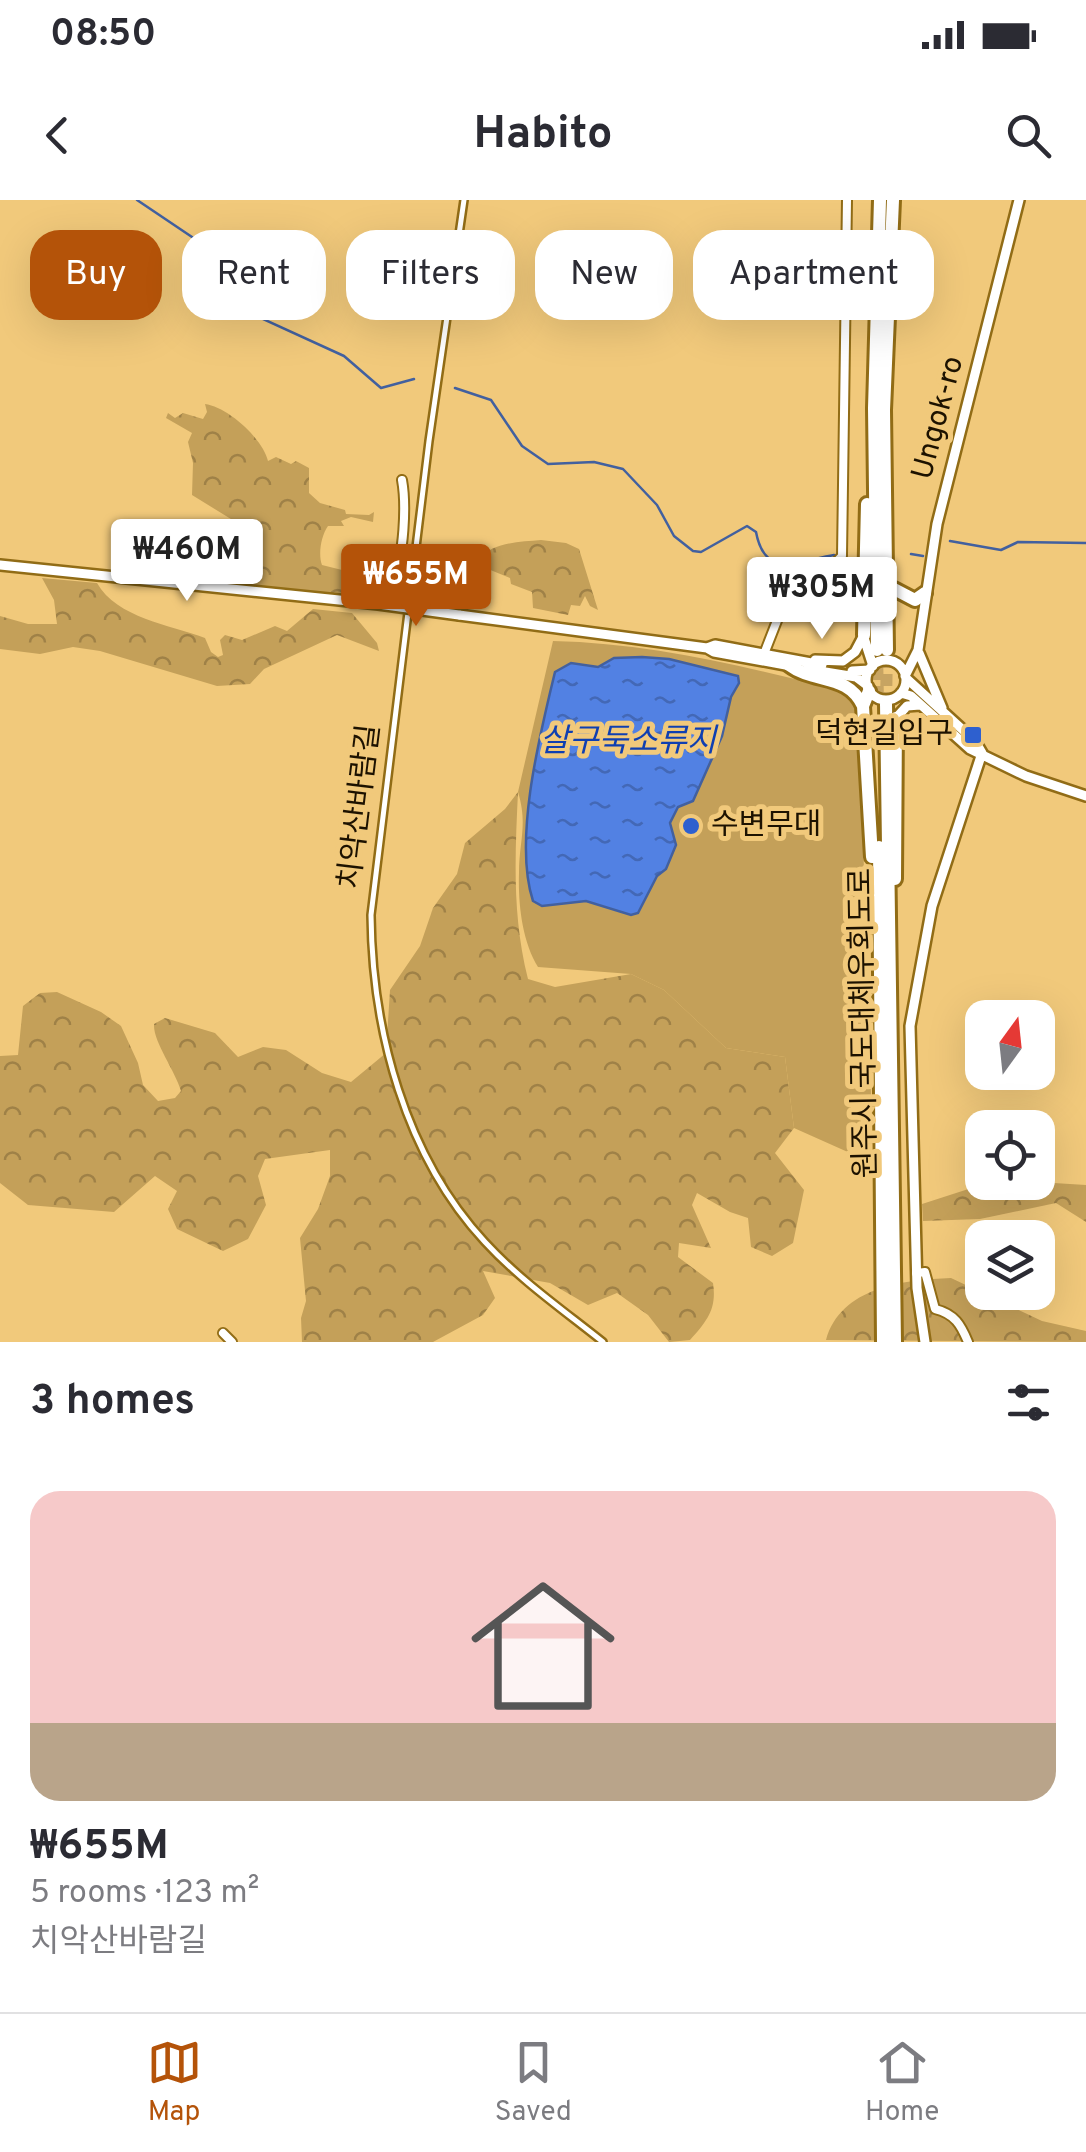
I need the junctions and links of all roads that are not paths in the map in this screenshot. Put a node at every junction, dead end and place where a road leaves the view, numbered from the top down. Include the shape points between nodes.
1 (464, 200) edge
2 (847, 200) edge
3 (880, 200) edge
4 (893, 200) edge
5 (1019, 200) edge
6 (879, 409) junction
7 (402, 480) dead end
8 (0, 565) edge
9 (894, 589) junction
10 (926, 593) junction
11 (350, 602) junction
12 (864, 635) junction
13 (707, 648) junction
14 (918, 650) junction
15 (764, 654) junction
16 (789, 662) junction
17 (895, 664) junction
18 (871, 668) junction
19 (868, 688) junction
20 (885, 701) junction
21 (920, 706) junction
22 (945, 715) junction
23 (896, 718) junction
24 (982, 752) junction
25 (1086, 796) edge
26 (885, 921) junction
27 (916, 1273) junction
28 (222, 1333) dead end
29 (232, 1342) edge
30 (602, 1342) edge
31 (883, 1342) edge
32 (895, 1342) edge
33 (925, 1342) edge
34 (968, 1342) edge

1 - 30 street, 치악산바람길 via 373,896 371,966 384,1041 420,1146 451,1198 516,1272
2 - 15 street via 842,556 796,572
3 - 6 highway
4 - 6 highway
5 - 10 street, Ungok-ro via 937,524
6 - 9 highway via 890,429
6 - 12 highway via 868,428
6 - 17 highway
7 - 11 street via 400,561 392,577
8 - 11 street
9 - 10 highway via 916,600
9 - 17 highway
10 - 14 street, Ungok-ro
11 - 13 street, bridge
12 - 16 street via 838,663
12 - 18 street
13 - 15 street
13 - 16 street
14 - 17 street
14 - 22 street
15 - 16 street
16 - 18 street
16 - 19 street via 856,677
16 - 20 highway via 796,671
17 - 18 street via 882,661
17 - 20 street
17 - 22 street
18 - 19 street
19 - 20 highway
19 - 20 street
20 - 21 street via 911,696
20 - 23 street
20 - 26 highway, 원주시 국도대체우회도로
21 - 23 street via 908,706
21 - 24 street
22 - 24 street
23 - 26 highway via 897,861
24 - 25 street via 1016,772
24 - 27 street via 932,906 910,1026
26 - 31 highway, 원주시 국도대체우회도로
26 - 32 highway, 원주시 국도대체우회도로
27 - 33 street
27 - 34 street via 924,1272 935,1309 959,1322
28 - 29 street

